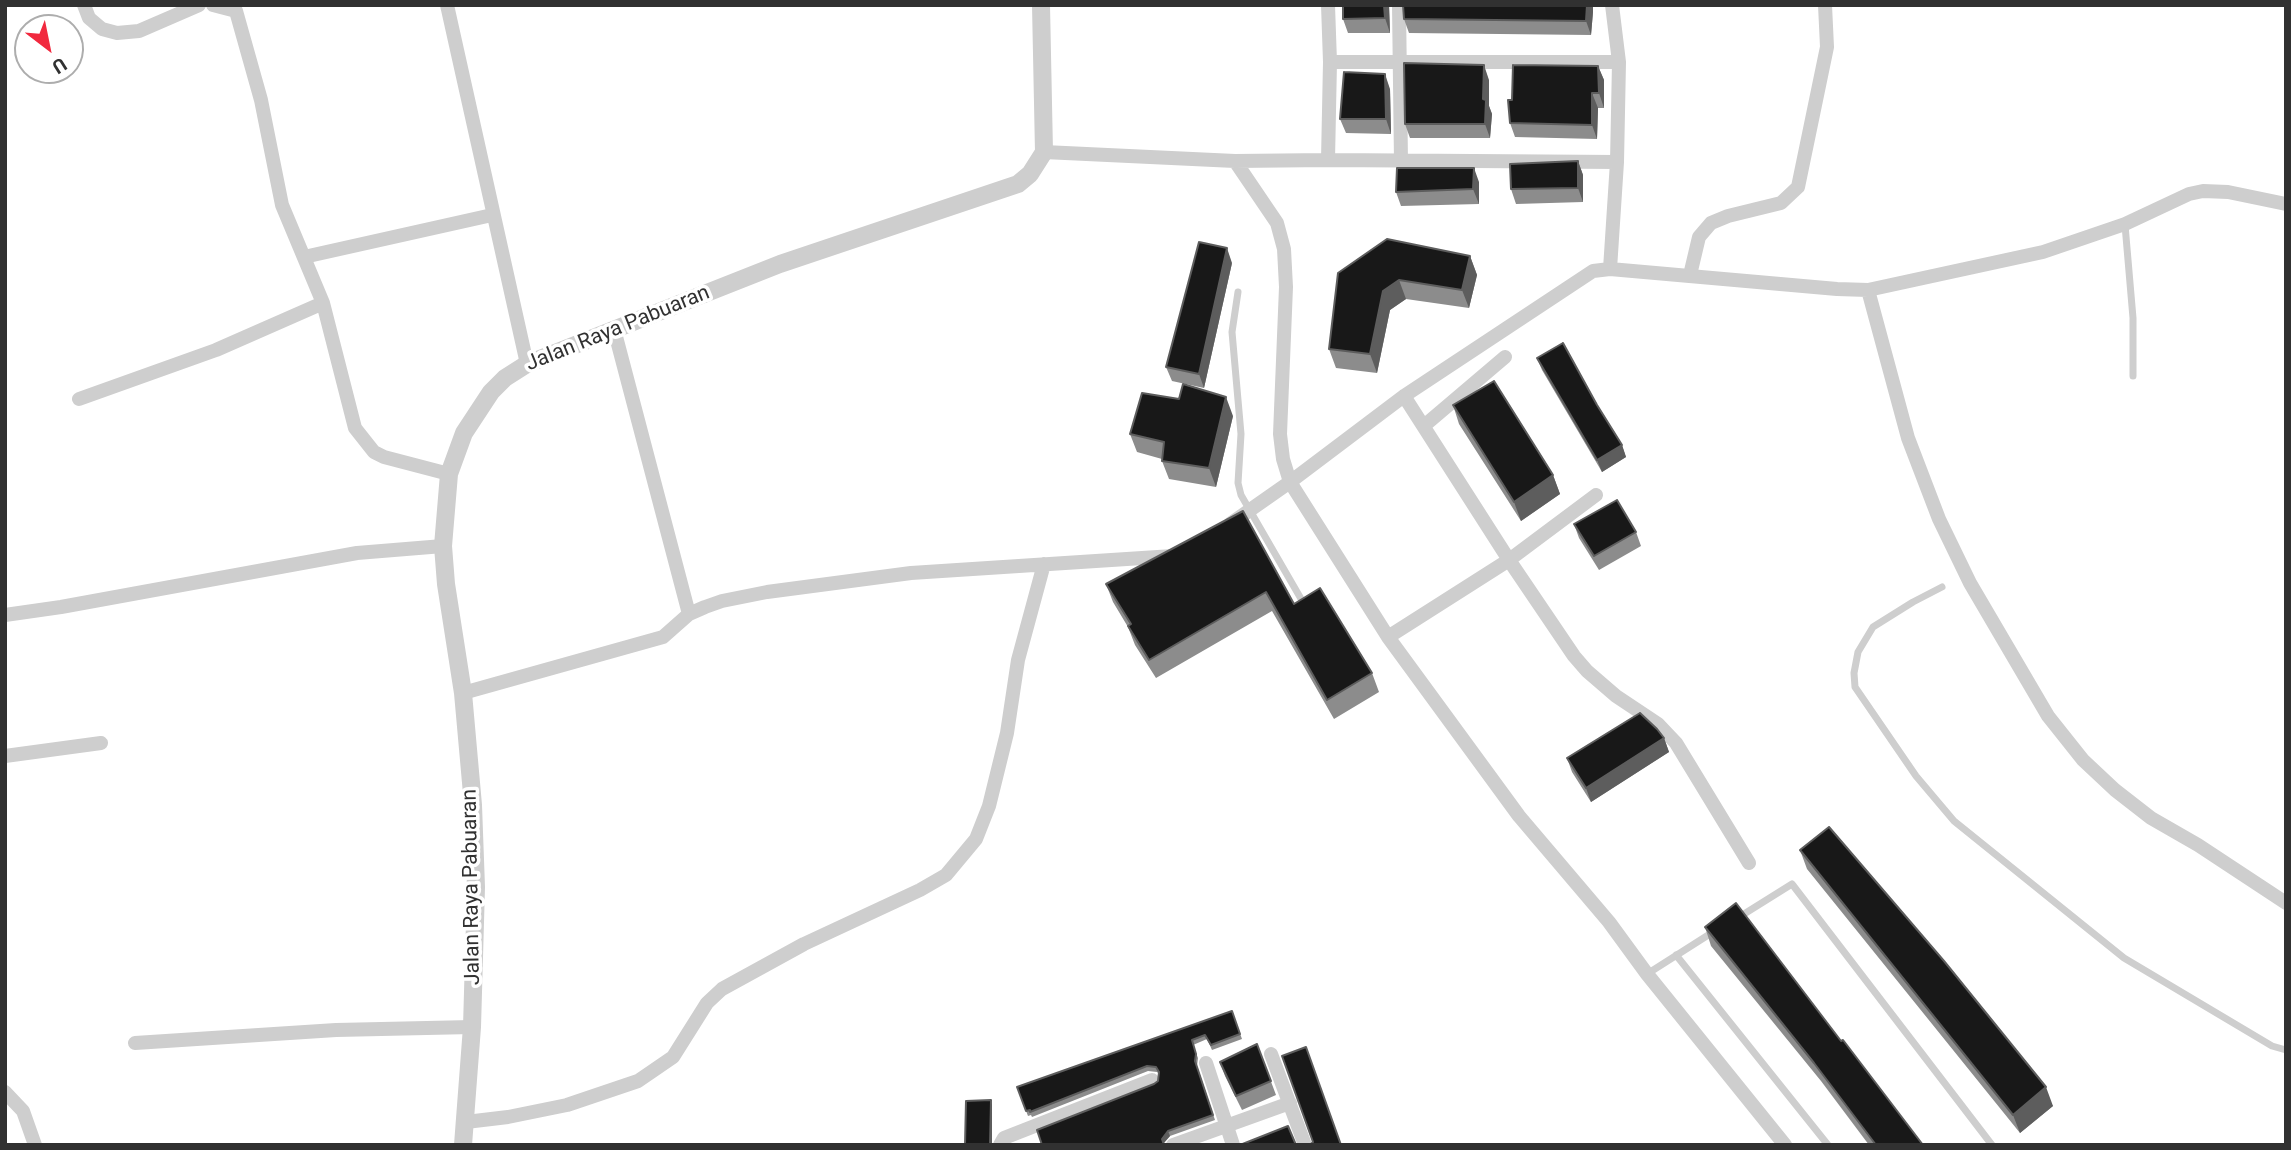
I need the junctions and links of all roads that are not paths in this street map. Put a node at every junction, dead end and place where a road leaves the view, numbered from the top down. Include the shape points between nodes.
1 (84, 5) edge
2 (199, 5) edge
3 (213, 5) edge
4 (447, 5) edge
5 (1041, 5) edge
6 (1328, 5) edge
7 (1399, 5) edge
8 (1612, 5) edge
9 (1825, 5) edge
10 (241, 8) edge
11 (1330, 62) junction
12 (1619, 62) junction
13 (1398, 63) junction
14 (1044, 152) junction
15 (1235, 160) junction
16 (1328, 160) junction
17 (1401, 162) junction
18 (1617, 162) junction
19 (2286, 204) edge
20 (492, 215) junction
21 (2125, 224) junction
22 (304, 257) junction
23 (1610, 270) junction
24 (1690, 275) junction
25 (1868, 290) junction
26 (1238, 292) dead end
27 (323, 303) junction
28 (614, 329) junction
29 (1505, 357) dead end
30 (527, 364) junction
31 (2133, 376) dead end
32 (1404, 396) junction
33 (79, 400) dead end
34 (1425, 425) junction
35 (449, 474) junction
36 (1290, 482) junction
37 (1596, 495) dead end
38 (1251, 510) junction
39 (1219, 530) edge
40 (443, 546) junction
41 (1187, 551) edge
42 (1509, 560) junction
43 (1044, 564) junction
44 (1942, 587) dead end
45 (1304, 604) edge
46 (689, 614) junction
47 (5, 615) edge
48 (1388, 636) junction
49 (463, 693) junction
50 (101, 743) dead end
51 (5, 756) edge
52 (1749, 863) dead end
53 (2286, 903) edge
54 (1676, 955) junction
55 (1647, 974) junction
56 (472, 1027) junction
57 (135, 1043) dead end
58 (2286, 1050) edge
59 (1271, 1054) dead end
60 (1206, 1063) dead end
61 (1152, 1080) dead end
62 (5, 1091) edge
63 (1290, 1103) junction
64 (466, 1122) junction
65 (1227, 1126) junction
66 (35, 1145) edge
67 (463, 1145) edge
68 (1000, 1145) edge
69 (1173, 1145) edge
70 (1233, 1145) edge
71 (1306, 1145) edge
72 (1785, 1145) edge
73 (1828, 1145) edge
74 (1992, 1145) edge

1 - 2 street via 89,18 102,29 117,33 139,31
3 - 10 street
4 - 20 street
5 - 14 street
6 - 11 street
7 - 13 street
8 - 12 street
9 - 24 street via 1826,47 1798,187 1781,203 1711,223 1699,237
10 - 22 street via 282,205
11 - 13 street
11 - 16 street
12 - 13 street
12 - 18 street
13 - 17 street
14 - 15 street
14 - 28 street, Jalan Raya Pabuaran via 1018,184 780,264
15 - 16 street
15 - 36 street via 1277,223 1284,249 1280,434
16 - 17 street
17 - 18 street
18 - 23 street
19 - 21 street via 2228,191 2203,191
20 - 22 street
20 - 30 street
21 - 25 street via 2043,252
21 - 31 lane
22 - 27 street
23 - 24 street
23 - 32 street via 1586,274
24 - 25 street
25 - 53 street via 1908,438 1939,519 1970,583 2048,716 2083,761 2124,797
26 - 38 lane via 1232,332 1241,435 1238,484
27 - 33 street via 216,351
27 - 35 street via 355,428 367,446 384,457
28 - 30 street, Jalan Raya Pabuaran
28 - 46 street
29 - 34 street
30 - 35 street, Jalan Raya Pabuaran via 505,378 484,401 464,433
32 - 34 street
32 - 36 street
34 - 42 street
35 - 40 street, Jalan Raya Pabuaran
36 - 38 street
36 - 48 street
37 - 42 street
38 - 39 street
38 - 45 lane
40 - 47 street via 358,553
40 - 49 street, Jalan Raya Pabuaran
41 - 43 street via 1165,557
42 - 48 street
42 - 52 street via 1587,671 1676,743
43 - 46 street via 911,573 767,592 722,601
43 - 64 street via 1018,660 989,806 976,839 946,875 722,989 707,1003 673,1057 638,1081 567,1105
44 - 58 lane via 1873,627 1858,652 1854,673 1855,687 1916,776 1954,821 2124,958
46 - 49 street via 663,637
48 - 55 street via 1519,816
49 - 56 street, Jalan Raya Pabuaran via 476,887
50 - 51 street
54 - 55 lane
54 - 73 lane
54 - 74 lane via 1792,884
55 - 72 street
56 - 57 street
56 - 64 street, Jalan Raya Pabuaran
59 - 63 street
60 - 65 street
61 - 68 street via 1004,1138
62 - 66 street via 23,1111
63 - 65 street
63 - 71 street
64 - 67 street, Jalan Raya Pabuaran
65 - 69 street
65 - 70 street

